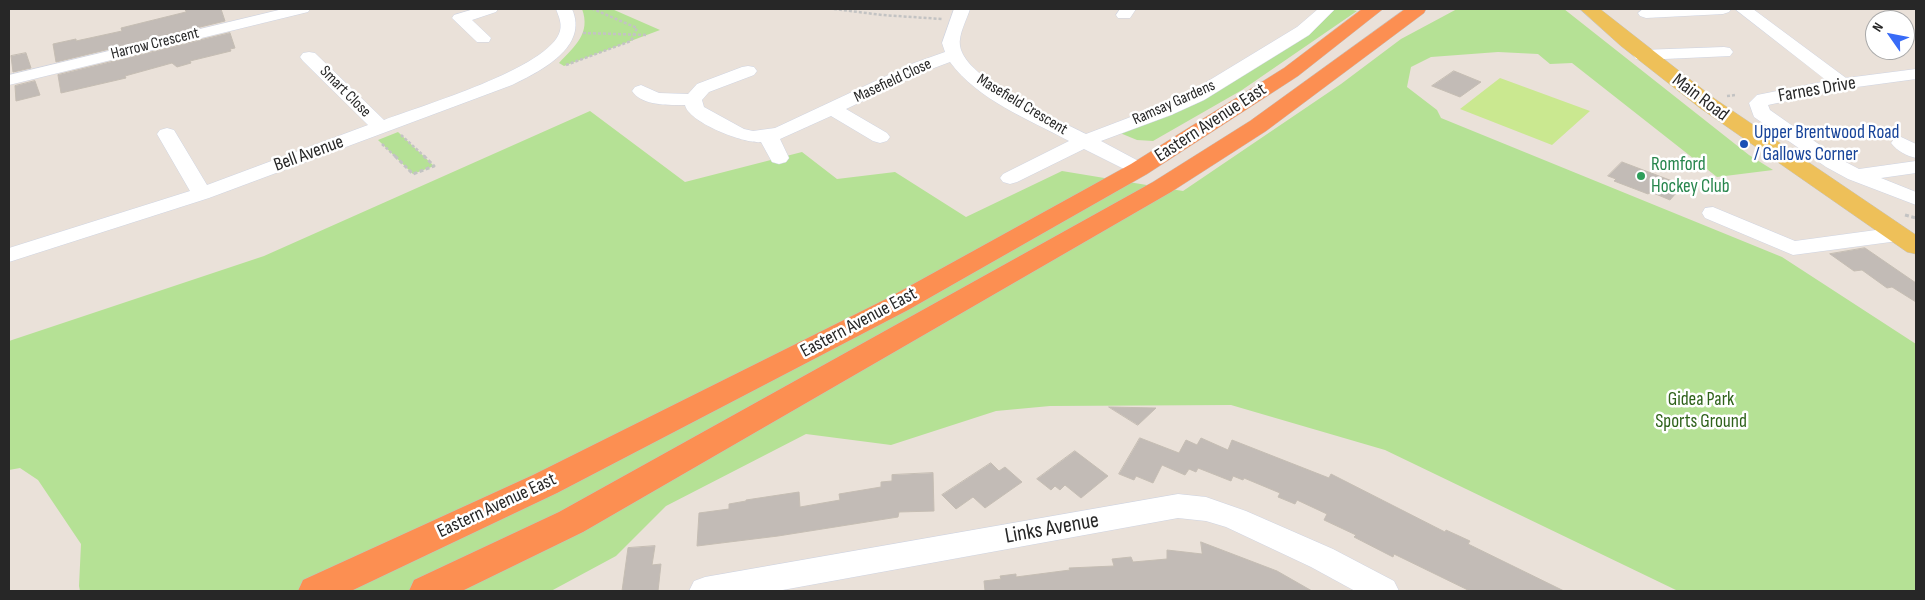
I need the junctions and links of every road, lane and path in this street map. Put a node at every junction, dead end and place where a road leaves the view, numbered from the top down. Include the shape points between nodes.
1 (302, 9) edge
2 (490, 9) edge
3 (564, 9) edge
4 (593, 9) edge
5 (834, 9) edge
6 (1327, 9) edge
7 (1417, 9) edge
8 (1589, 9) edge
9 (1724, 9) edge
10 (1743, 9) edge
11 (1384, 12) edge
12 (1646, 12) dead end
13 (960, 14) edge
14 (568, 33) junction
15 (634, 35) junction
16 (648, 35) dead end
17 (483, 38) dead end
18 (1724, 52) dead end
19 (954, 55) junction
20 (1642, 55) junction
21 (309, 57) dead end
22 (564, 66) dead end
23 (1335, 70) junction
24 (748, 71) dead end
25 (1916, 74) edge
26 (9, 80) edge
27 (1842, 84) junction
28 (641, 91) dead end
29 (693, 100) junction
30 (833, 109) junction
31 (380, 128) junction
32 (167, 134) dead end
33 (768, 135) junction
34 (880, 137) dead end
35 (1084, 141) junction
36 (779, 158) dead end
37 (1916, 167) edge
38 (1139, 169) junction
39 (1855, 175) junction
40 (1010, 178) dead end
41 (202, 194) junction
42 (1916, 199) edge
43 (1713, 213) dead end
44 (1907, 240) edge
45 (9, 255) edge
46 (316, 591) edge
47 (428, 591) edge
48 (705, 591) edge
49 (1384, 591) edge

1 - 26 street, Harrow Crescent
2 - 17 street via 460,18
3 - 14 street via 570,17
4 - 15 path via 637,28
5 - 13 path via 882,15
6 - 35 street, Ramsay Gardens via 1303,31 1197,96 1164,112
7 - 23 highway, Eastern Avenue East
8 - 20 main road, Main Road
9 - 12 street
10 - 27 street
11 - 23 highway
11 - 38 highway, Eastern Avenue East
13 - 19 street via 952,43
14 - 15 path
14 - 31 street, Bell Avenue via 557,50 522,73
15 - 16 path
15 - 22 path via 632,41
18 - 20 street
19 - 30 street, Masefield Close via 920,67
19 - 35 street, Masefield Crescent via 966,71 984,86
20 - 44 main road, Main Road via 1750,136
21 - 31 street, Smart Close
23 - 47 highway, Eastern Avenue East via 1258,126 1162,187 571,522
24 - 29 street via 703,88
25 - 27 street, Farnes Drive
27 - 39 street, Farnes Drive via 1764,99 1758,103 1761,113
28 - 29 street via 659,99
29 - 33 street, Masefield Close via 695,110 737,133 753,137
30 - 33 street, Masefield Close via 780,133
30 - 34 street, Masefield Close
31 - 31 path via 413,174 434,166
31 - 41 street, Bell Avenue
32 - 41 street
33 - 36 street
35 - 38 street, Masefield Crescent
35 - 40 street, Ramsay Gardens
37 - 39 street
38 - 46 highway, Eastern Avenue East via 898,304 738,387 545,484
39 - 42 street, Farnes Drive
41 - 45 street, Bell Avenue
43 - 44 street via 1794,248
48 - 49 street, Links Avenue via 1178,506 1206,509 1236,519 1322,558

